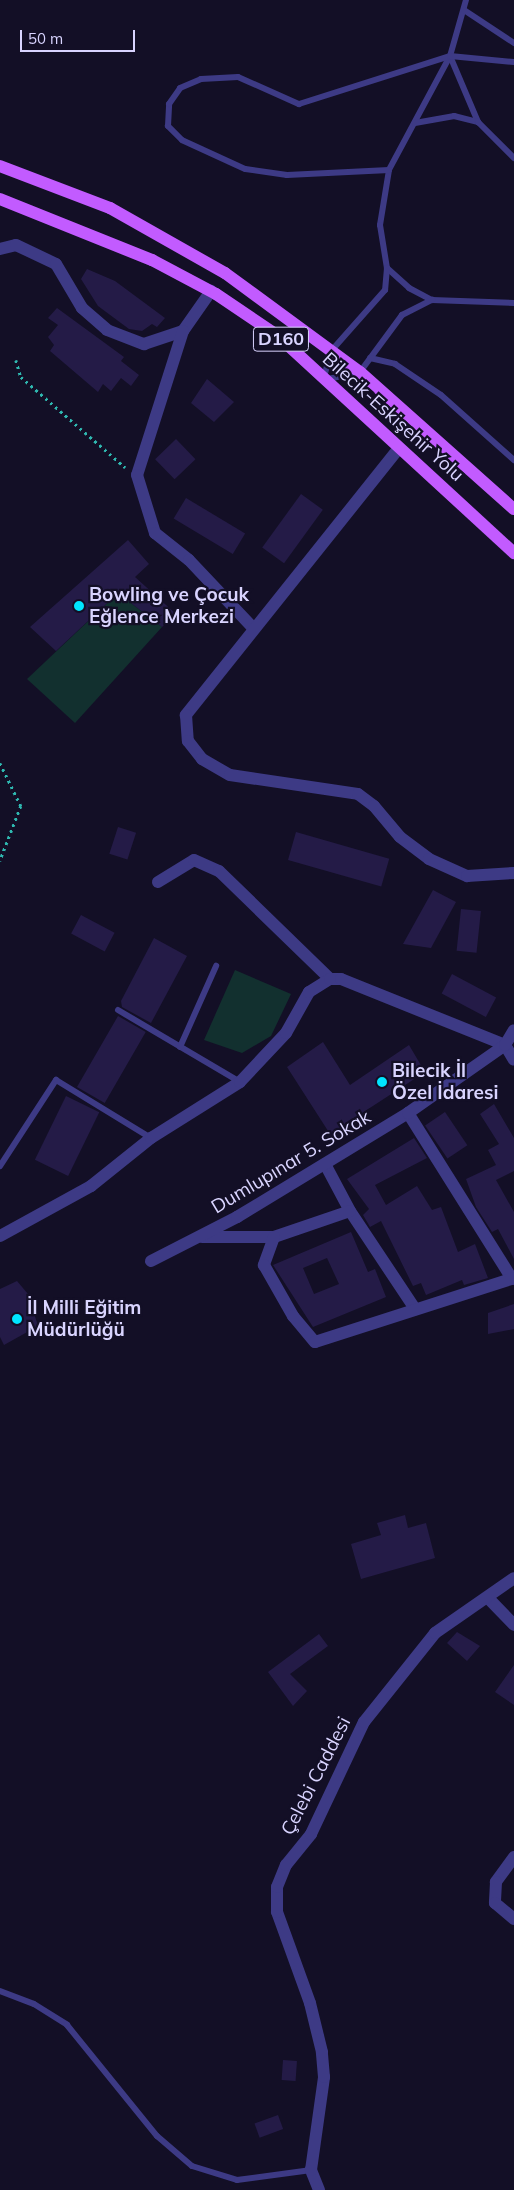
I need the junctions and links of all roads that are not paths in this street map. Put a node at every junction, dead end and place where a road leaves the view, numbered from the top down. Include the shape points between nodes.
1 (466, 0) edge
2 (464, 10) junction
3 (514, 43) edge
4 (450, 56) junction
5 (514, 62) edge
6 (478, 122) junction
7 (415, 123) junction
8 (514, 158) edge
9 (0, 166) edge
10 (389, 170) junction
11 (0, 199) edge
12 (0, 249) edge
13 (388, 268) junction
14 (211, 291) junction
15 (432, 300) junction
16 (514, 303) edge
17 (184, 332) junction
18 (331, 351) junction
19 (370, 358) junction
20 (360, 372) junction
21 (323, 380) junction
22 (399, 448) junction
23 (514, 460) edge
24 (514, 509) edge
25 (514, 553) edge
26 (253, 628) junction
27 (514, 873) edge
28 (158, 882) dead end
29 (216, 966) dead end
30 (330, 979) junction
31 (118, 1010) dead end
32 (514, 1030) edge
33 (505, 1045) junction
34 (180, 1047) junction
35 (514, 1060) edge
36 (240, 1082) junction
37 (408, 1112) junction
38 (151, 1138) junction
39 (325, 1164) junction
40 (0, 1166) edge
41 (350, 1211) junction
42 (0, 1236) edge
43 (202, 1236) junction
44 (274, 1237) junction
45 (151, 1261) dead end
46 (513, 1278) edge
47 (415, 1309) junction
48 (514, 1578) edge
49 (489, 1599) junction
50 (514, 1626) edge
51 (514, 1857) edge
52 (514, 1919) edge
53 (0, 1991) edge
54 (311, 2170) junction
55 (320, 2190) edge

1 - 2 lane
2 - 3 lane
2 - 4 lane
4 - 5 lane
4 - 6 lane
4 - 7 lane
4 - 10 lane via 300,104 238,77 201,79 180,88 170,104 168,126 182,140 245,169 287,175
6 - 7 lane via 454,116
6 - 8 lane
7 - 10 lane
9 - 18 main road, Bilecik-Eskişehir Yolu / D160 via 127,218 225,273
10 - 13 lane via 380,225
11 - 14 main road, Bilecik-Eskişehir Yolu / D160 via 152,260
12 - 17 street via 16,245 56,264 82,308 107,330 144,344
13 - 15 lane
13 - 18 lane via 385,290
14 - 17 street
14 - 21 main road, Bilecik-Eskişehir Yolu / D160 via 278,336
15 - 16 lane
15 - 19 lane via 402,315
17 - 26 street via 137,475 155,533 189,560
18 - 20 main road, Bilecik-Eskişehir Yolu / D160
18 - 21 lane
19 - 20 lane
19 - 23 lane via 395,364 441,395
20 - 21 lane
20 - 24 main road, Bilecik-Eskişehir Yolu / D160
21 - 22 main road, Bilecik-Eskişehir Yolu / D160
22 - 25 main road, Bilecik-Eskişehir Yolu / D160
22 - 26 street
26 - 27 street via 186,715 188,741 202,759 230,776 358,794 374,806 400,837 430,859 467,876
28 - 30 street via 194,860 219,871
29 - 34 lane
30 - 33 street via 341,979
30 - 36 street via 309,992 286,1033
31 - 34 lane
32 - 33 street, Dumlupınar 5. Sokak
33 - 35 street
33 - 37 street, Dumlupınar 5. Sokak
34 - 36 lane
36 - 38 street
37 - 39 street, Dumlupınar 5. Sokak
37 - 46 street
38 - 40 lane via 56,1080
38 - 42 street via 91,1186
39 - 41 street
39 - 43 street, Dumlupınar 5. Sokak
41 - 44 street
41 - 47 street
43 - 44 street
43 - 45 street, Dumlupınar 5. Sokak
44 - 47 street via 264,1265 293,1316 315,1342
46 - 47 street
48 - 49 street, Çelebi Caddesi
49 - 50 street
49 - 54 street, Çelebi Caddesi via 435,1633 364,1722 311,1834 286,1865 277,1887 279,1919 310,2003 322,2052 324,2077
51 - 52 street via 496,1882 495,1903
53 - 54 lane via 34,2004 67,2025 157,2136 192,2166 237,2180
54 - 55 street

